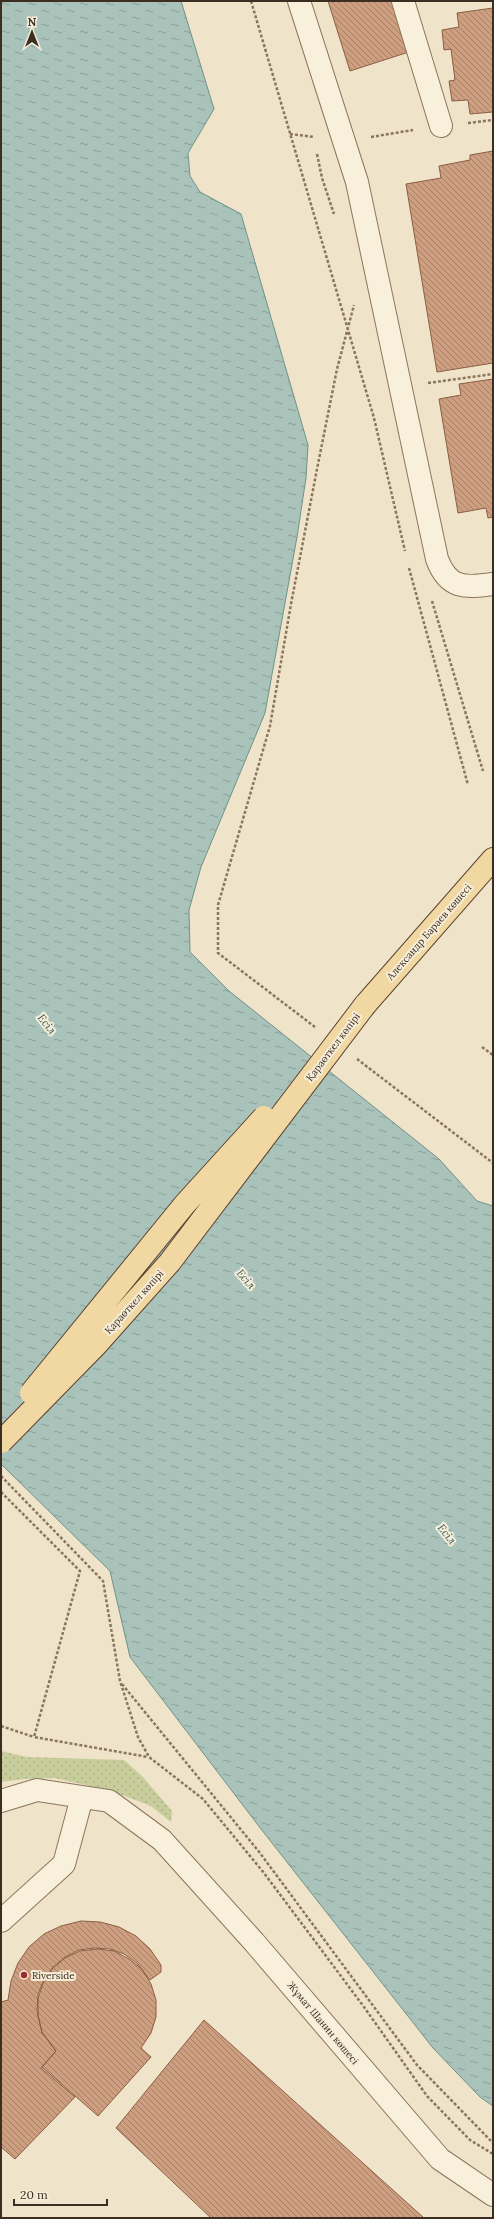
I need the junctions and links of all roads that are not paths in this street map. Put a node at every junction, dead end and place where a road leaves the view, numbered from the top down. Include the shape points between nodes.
1 (298, 1) edge
2 (403, 1) edge
3 (441, 126) road end
4 (493, 584) edge
5 (493, 859) edge
6 (365, 1005) junction
7 (1, 1430) edge
8 (1, 1442) edge
9 (82, 1796) junction
10 (1, 1801) edge
11 (1, 1921) edge
12 (493, 2195) edge

1 - 4 street via 357,182 437,559 444,574 453,583 468,587
2 - 3 street
5 - 6 main road, Александр Бараев көшесі
6 - 7 main road, Қараөткел көпірі, bridge via 185,1204
6 - 8 main road, Қараөткел көпірі, bridge via 170,1262 97,1344
9 - 10 street, Жұмат Шанин көшесі via 37,1790
9 - 11 street via 64,1864
9 - 12 street, Жұмат Шанин көшесі via 108,1801 162,1840 254,1942 440,2159

